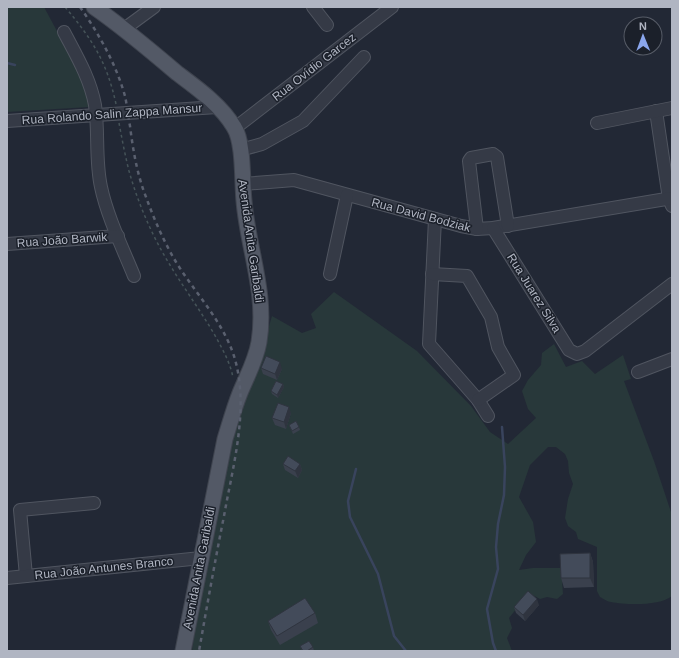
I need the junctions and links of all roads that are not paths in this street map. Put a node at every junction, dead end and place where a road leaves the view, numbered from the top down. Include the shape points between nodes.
1 (94, 7) edge
2 (154, 7) edge
3 (313, 7) edge
4 (392, 7) edge
5 (327, 25) dead end
6 (124, 29) junction
7 (64, 32) dead end
8 (364, 57) dead end
9 (217, 107) junction
10 (672, 108) edge
11 (656, 111) junction
12 (96, 115) junction
13 (7, 121) edge
14 (597, 123) dead end
15 (235, 128) junction
16 (240, 150) junction
17 (242, 184) junction
18 (346, 195) junction
19 (671, 201) edge
20 (435, 219) junction
21 (508, 226) junction
22 (493, 228) junction
23 (477, 229) junction
24 (118, 236) junction
25 (7, 244) edge
26 (330, 274) dead end
27 (432, 274) junction
28 (134, 276) dead end
29 (672, 284) edge
30 (671, 361) edge
31 (638, 372) dead end
32 (478, 400) junction
33 (488, 416) dead end
34 (94, 503) dead end
35 (201, 558) junction
36 (26, 576) junction
37 (7, 578) edge
38 (183, 651) edge

1 - 6 main road, Avenida Anita Garibaldi
2 - 6 street
3 - 5 street
4 - 15 street, Rua Ovídio Garcez
6 - 9 main road, Avenida Anita Garibaldi
7 - 12 street via 89,83
8 - 16 street via 303,121 262,144
9 - 12 street, Rua Rolando Salin Zappa Mansur
9 - 15 main road, Avenida Anita Garibaldi
10 - 11 street
11 - 14 street
11 - 19 street
12 - 13 street, Rua Rolando Salin Zappa Mansur
12 - 24 street via 101,187
15 - 16 main road, Avenida Anita Garibaldi
16 - 17 main road, Avenida Anita Garibaldi
17 - 18 street, Rua David Bodziak via 294,180
17 - 35 main road, Avenida Anita Garibaldi via 259,287 259,340 254,362 240,392 229,426
18 - 20 street, Rua David Bodziak
18 - 26 street
19 - 21 street, Rua David Bodziak
20 - 23 street, Rua David Bodziak
20 - 27 street
21 - 22 street, Rua David Bodziak
21 - 23 street via 497,157 493,154 471,158 468,161
22 - 23 street, Rua David Bodziak
22 - 29 street, Rua Juarez Silva via 570,350 577,354 585,351
24 - 25 street, Rua João Barwik
24 - 28 street
27 - 32 street via 429,344
27 - 32 street via 467,276 491,317 498,347 514,375
30 - 31 street
32 - 33 street
34 - 36 street via 20,510
35 - 36 street, Rua João Antunes Branco
35 - 38 main road, Avenida Anita Garibaldi
36 - 37 street, Rua João Antunes Branco

